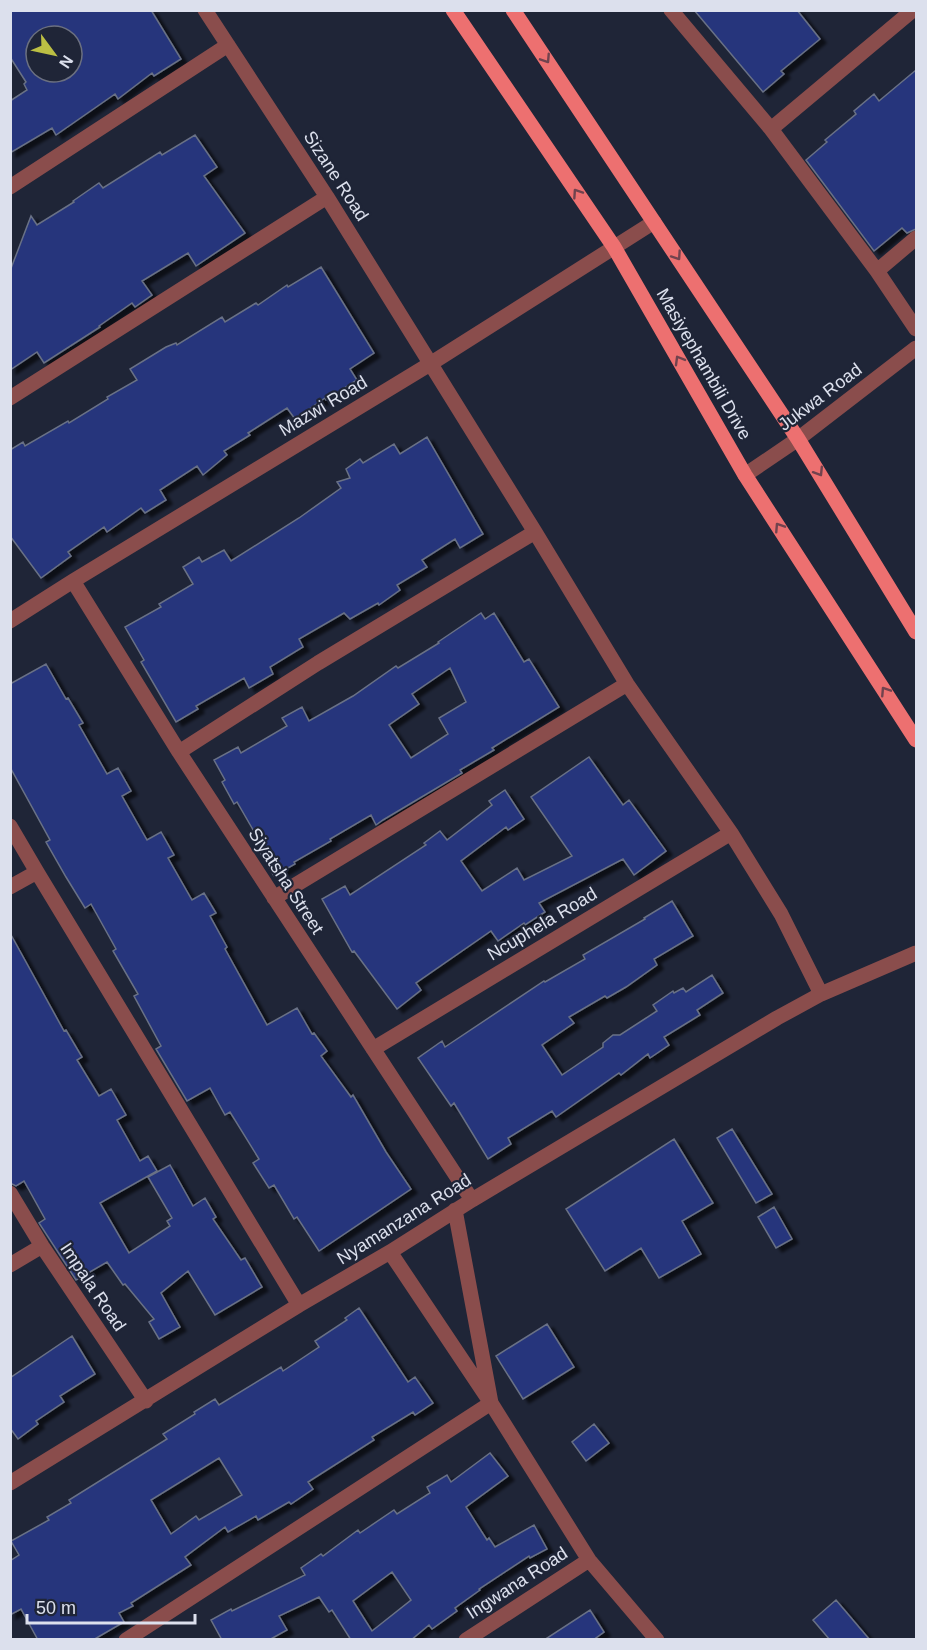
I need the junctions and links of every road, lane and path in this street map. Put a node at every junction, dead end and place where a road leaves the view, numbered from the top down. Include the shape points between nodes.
1 (205, 10) edge
2 (453, 10) edge
3 (513, 10) edge
4 (671, 10) edge
5 (913, 10) edge
6 (228, 45) junction
7 (771, 129) junction
8 (10, 187) edge
9 (327, 197) junction
10 (654, 222) junction
11 (916, 238) edge
12 (614, 247) junction
13 (876, 270) junction
14 (916, 329) edge
15 (916, 348) edge
16 (430, 364) junction
17 (10, 398) edge
18 (798, 439) junction
19 (745, 475) junction
20 (535, 532) junction
21 (73, 581) junction
22 (10, 621) edge
23 (916, 632) edge
24 (627, 684) junction
25 (916, 740) edge
26 (179, 752) junction
27 (10, 826) edge
28 (731, 833) junction
29 (37, 872) junction
30 (10, 887) edge
31 (274, 898) junction
32 (916, 953) edge
33 (820, 994) junction
34 (374, 1049) junction
35 (10, 1193) edge
36 (472, 1200) junction
37 (455, 1210) junction
38 (42, 1246) junction
39 (390, 1252) junction
40 (10, 1265) edge
41 (299, 1305) junction
42 (147, 1401) junction
43 (490, 1403) junction
44 (10, 1483) edge
45 (589, 1560) junction
46 (126, 1640) edge
47 (466, 1640) edge
48 (657, 1640) edge

1 - 6 street, Sizane Road
12 -> 2 main road, Masiyephambili Drive
3 -> 10 main road, Masiyephambili Drive
4 - 7 street
5 - 7 street
6 - 8 street
6 - 9 street, Sizane Road
7 - 13 street
9 - 16 street, Sizane Road
9 - 17 street
10 - 12 street, Mazwi Road
10 -> 18 main road, Masiyephambili Drive
11 - 13 street
12 - 16 street, Mazwi Road
19 -> 12 main road, Masiyephambili Drive
13 - 14 street
15 - 18 street, Jukwa Road
16 - 20 street, Sizane Road
16 - 21 street, Mazwi Road
18 - 19 street, Jukwa Road
18 -> 23 main road, Masiyephambili Drive
25 -> 19 main road, Masiyephambili Drive
20 - 24 street, Sizane Road
20 - 26 street
21 - 22 street, Mazwi Road
21 - 26 street, Siyatsha Street
24 - 28 street, Sizane Road
24 - 31 street
26 - 31 street, Siyatsha Street
27 - 29 street
28 - 33 street, Sizane Road via 781,914
28 - 34 street, Ncuphela Road
29 - 30 street
29 - 41 street
31 - 34 street, Siyatsha Street
32 - 33 street, Nyamanzana Road
33 - 36 street, Nyamanzana Road
34 - 36 street, Siyatsha Street
35 - 38 street, Impala Road
36 - 37 street, Nyamanzana Road
37 - 39 street, Nyamanzana Road
37 - 43 street
38 - 40 street
38 - 42 street, Impala Road
39 - 41 street, Nyamanzana Road
39 - 43 street
41 - 42 street, Nyamanzana Road
42 - 44 street, Nyamanzana Road
43 - 45 street
43 - 46 street
45 - 47 street, Ingwana Road
45 - 48 street

